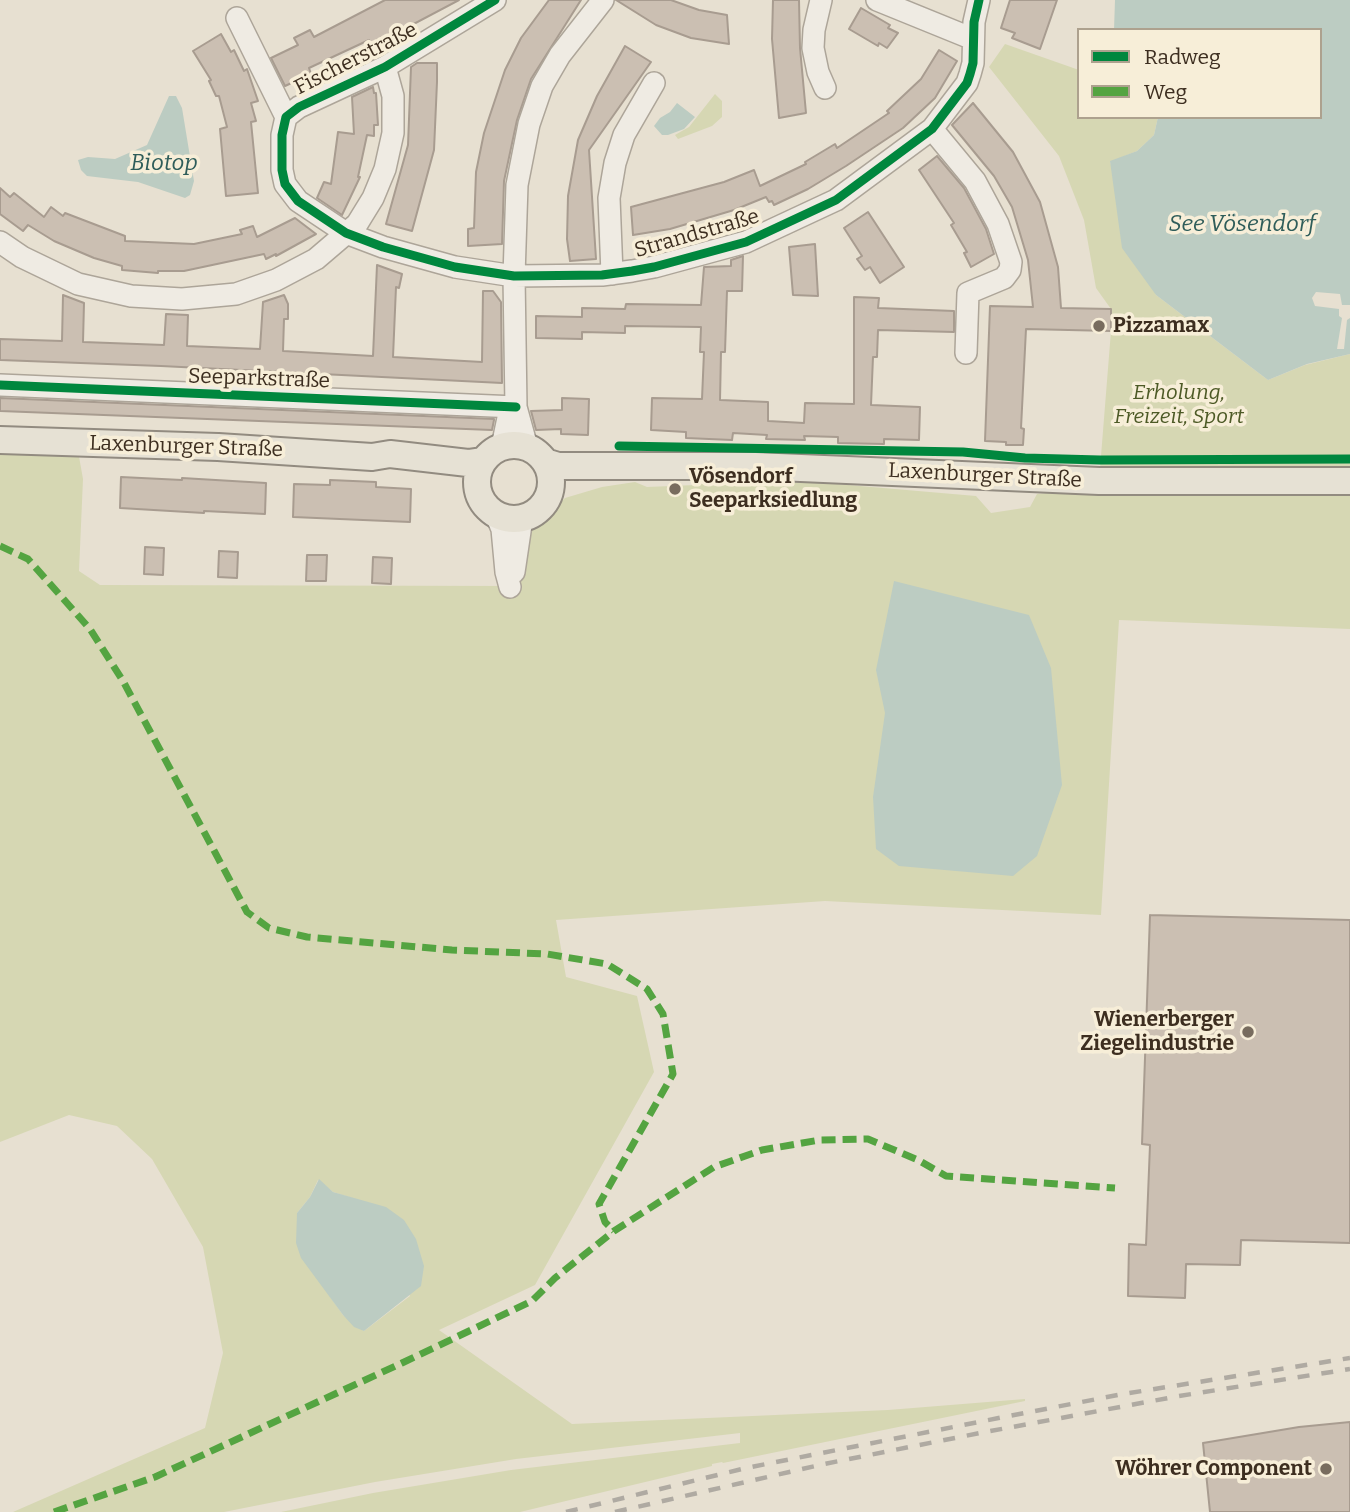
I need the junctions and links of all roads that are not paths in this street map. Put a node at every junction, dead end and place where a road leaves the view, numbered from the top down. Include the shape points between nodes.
1 (495, 0) edge
2 (603, 0) edge
3 (821, 0) edge
4 (877, 0) edge
5 (979, 0) edge
6 (237, 18) dead end
7 (972, 39) junction
8 (385, 68) junction
9 (654, 83) dead end
10 (825, 88) dead end
11 (286, 117) junction
12 (932, 130) junction
13 (346, 233) junction
14 (0, 242) edge
15 (612, 274) junction
16 (514, 276) junction
17 (967, 353) dead end
18 (0, 385) edge
19 (516, 407) junction
20 (0, 440) edge
21 (514, 454) junction
22 (372, 457) junction
23 (620, 466) junction
24 (1350, 481) edge
25 (478, 492) junction
26 (549, 495) junction
27 (496, 514) junction
28 (522, 518) junction

1 - 8 street, Fischerstraße
2 - 16 street via 560,55 528,124 517,185
3 - 10 street via 813,48
4 - 7 street
5 - 7 street, Strandstraße
6 - 11 street, Fischerstraße
7 - 12 street, Strandstraße via 973,63 967,82
8 - 11 street, Fischerstraße
8 - 13 street via 393,96 393,133 385,169 373,198
9 - 15 street, Strandstraße via 624,135 615,163 610,198
11 - 13 street, Fischerstraße via 282,135 285,184 298,201
12 - 15 street, Strandstraße via 861,184 812,213 746,242
12 - 17 street via 975,181 998,224 1011,262 1004,278 968,293
13 - 14 street via 316,260 276,280 236,294 183,299 131,296 78,284
13 - 16 street, Strandstraße via 455,267
15 - 16 street, Strandstraße
16 - 19 street
18 - 19 street, Seeparkstraße
19 - 21 street
20 - 22 main road, Laxenburger Straße
21 - 22 main road, Laxenburger Straße via 468,463 390,454
21 - 23 main road, Laxenburger Straße via 558,466
21 - 25 main road via 476,479
21 - 26 main road via 550,474
22 - 25 main road, Laxenburger Straße via 468,482
23 - 24 main road, Laxenburger Straße via 755,466 1099,481
23 - 26 main road, Laxenburger Straße via 561,484
25 - 27 main road
26 - 28 main road via 534,513
27 - 28 main road
27 - 28 street via 510,587

